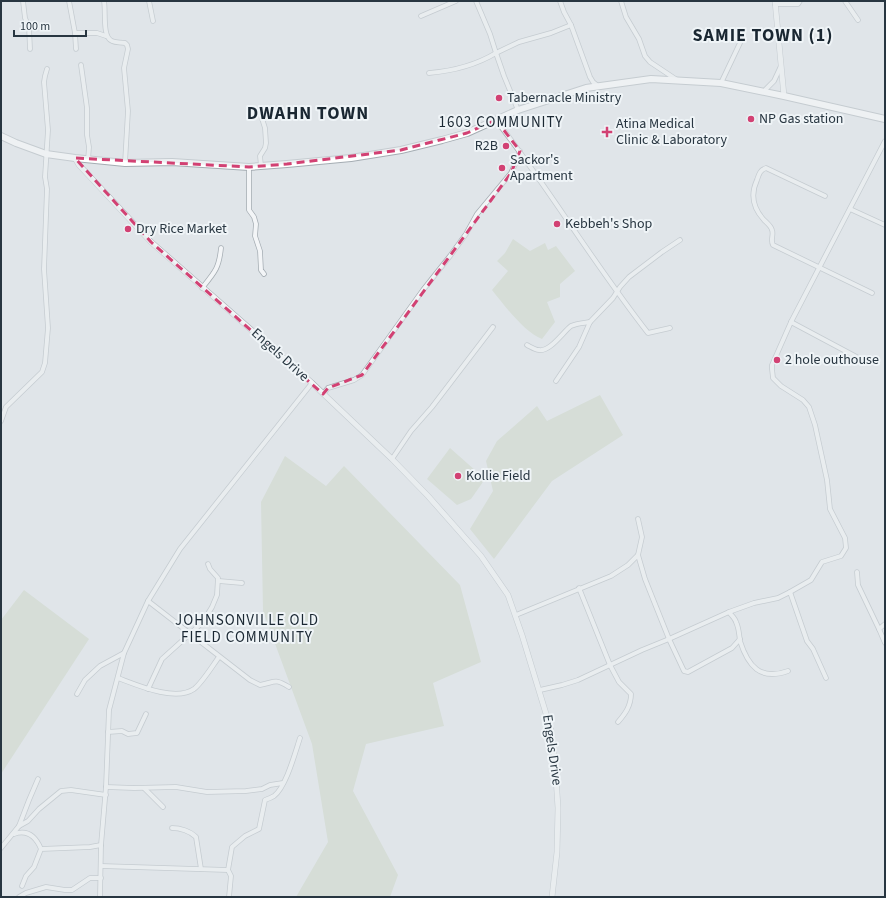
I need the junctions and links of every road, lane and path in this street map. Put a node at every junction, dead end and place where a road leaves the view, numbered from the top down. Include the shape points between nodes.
1 (23, 1) edge
2 (69, 1) edge
3 (104, 1) edge
4 (150, 1) edge
5 (456, 1) edge
6 (476, 1) edge
7 (560, 1) edge
8 (621, 1) edge
9 (800, 1) edge
10 (845, 1) edge
11 (775, 3) edge
12 (421, 16) dead end
13 (858, 20) dead end
14 (153, 21) dead end
15 (571, 25) junction
16 (75, 33) junction
17 (106, 36) junction
18 (740, 43) dead end
19 (30, 49) dead end
20 (76, 49) dead end
21 (496, 53) junction
22 (81, 65) dead end
23 (781, 66) junction
24 (47, 69) dead end
25 (429, 73) dead end
26 (677, 80) junction
27 (721, 83) junction
28 (598, 86) junction
29 (763, 92) junction
30 (784, 96) junction
31 (258, 109) dead end
32 (518, 110) junction
33 (885, 119) edge
34 (496, 120) junction
35 (1, 136) edge
36 (885, 141) edge
37 (520, 151) junction
38 (46, 154) junction
39 (75, 158) junction
40 (88, 160) junction
41 (125, 163) junction
42 (261, 166) junction
43 (248, 167) junction
44 (825, 196) dead end
45 (850, 209) junction
46 (885, 225) edge
47 (680, 240) dead end
48 (221, 248) dead end
49 (820, 268) junction
50 (264, 274) dead end
51 (202, 288) junction
52 (617, 293) junction
53 (872, 293) dead end
54 (590, 322) junction
55 (791, 322) junction
56 (493, 327) dead end
57 (670, 328) dead end
58 (528, 345) dead end
59 (866, 362) dead end
60 (556, 381) dead end
61 (312, 383) junction
62 (323, 394) junction
63 (1, 421) edge
64 (392, 459) junction
65 (638, 519) dead end
66 (638, 555) junction
67 (208, 564) dead end
68 (857, 572) dead end
69 (219, 581) junction
70 (242, 583) dead end
71 (579, 588) junction
72 (790, 592) junction
73 (148, 601) junction
74 (729, 612) junction
75 (516, 615) junction
76 (885, 624) edge
77 (879, 629) junction
78 (190, 634) junction
79 (669, 639) junction
80 (740, 639) junction
81 (885, 642) edge
82 (124, 653) junction
83 (219, 657) junction
84 (610, 665) junction
85 (788, 671) dead end
86 (118, 678) junction
87 (826, 678) dead end
88 (289, 687) dead end
89 (148, 689) junction
90 (540, 690) junction
91 (77, 694) dead end
92 (146, 714) dead end
93 (618, 722) dead end
94 (108, 732) junction
95 (300, 738) dead end
96 (38, 779) dead end
97 (283, 783) junction
98 (106, 787) junction
99 (144, 788) junction
100 (106, 794) junction
101 (163, 807) dead end
102 (19, 826) junction
103 (172, 828) dead end
104 (13, 834) junction
105 (101, 845) junction
106 (1, 848) edge
107 (41, 849) junction
108 (100, 866) junction
109 (201, 870) junction
110 (228, 870) junction
111 (100, 878) junction
112 (22, 886) dead end
113 (26, 895) edge
114 (19, 897) edge
115 (100, 897) edge
116 (229, 897) edge
117 (552, 897) edge

1 - 19 street via 29,27
2 - 16 street
3 - 17 street
4 - 14 street
5 - 12 street
6 - 21 street
7 - 15 street
8 - 26 street via 645,56
9 - 11 street via 798,4
10 - 13 street
11 - 23 street
15 - 21 street via 518,42
15 - 28 street via 590,77
16 - 17 street
16 - 20 street
17 - 41 street via 110,41 125,43 128,49 124,68 128,111
18 - 27 street
21 - 25 street via 479,62 448,71
21 - 32 street
22 - 40 street via 87,108
23 - 29 street via 774,82
23 - 30 street
24 - 38 street via 44,76 48,130
26 - 27 main road
26 - 28 main road via 651,79
27 - 29 main road
28 - 32 main road
29 - 30 main road
30 - 33 main road
31 - 42 street via 265,128 266,143 260,156
32 - 34 main road
34 - 37 street
34 - 42 main road via 467,133 401,150 351,158
35 - 38 main road
36 - 45 street
37 - 52 street
37 - 62 street via 511,173 477,214 466,234 362,375 328,388
38 - 39 main road
38 - 63 street via 45,177 48,189 44,268 48,328 45,363 42,372 6,407
39 - 40 main road
39 - 51 street, Engels Drive via 151,242
40 - 41 main road
41 - 43 main road via 172,162
42 - 43 main road
43 - 50 street via 248,207 256,224 255,236
44 - 49 street via 766,168 761,171 752,196 757,212 771,227 773,245
45 - 46 street
45 - 49 street
47 - 52 street via 629,277
48 - 51 street via 220,262
49 - 53 street
49 - 55 street
51 - 61 street, Engels Drive
52 - 54 street
52 - 57 street via 648,334
54 - 58 street via 572,326 543,350
54 - 60 street via 579,347
55 - 59 street
55 - 72 street via 772,365 773,378 809,408 827,480 830,509 846,548 841,556 822,562 811,580
56 - 64 street
61 - 62 street, Engels Drive
61 - 73 street via 180,549
62 - 64 street, Engels Drive
64 - 75 street, Engels Drive via 481,556 508,595
65 - 66 street via 642,536
66 - 71 street via 611,576
66 - 79 street
67 - 69 street
68 - 77 street via 858,585
69 - 70 street
69 - 78 street via 212,607 203,622
71 - 75 street
71 - 84 street
72 - 74 street
72 - 87 street via 807,641
73 - 78 street
73 - 82 street
74 - 79 street
74 - 80 street via 739,628
75 - 90 street, Engels Drive
76 - 77 street
77 - 81 street
78 - 83 street
78 - 89 street via 162,659
79 - 80 street via 684,671 688,672 732,648
79 - 84 street
80 - 85 street via 746,656 756,670 768,675
82 - 86 street
82 - 91 street via 100,666 84,680
83 - 88 street via 260,685 278,681
83 - 89 street via 195,688 187,692 171,693
84 - 90 street via 578,680
84 - 93 street via 619,682 631,694 627,711
86 - 89 street
86 - 94 street via 109,710
90 - 117 street, Engels Drive via 551,730 558,808
92 - 94 street via 138,733
94 - 98 street
95 - 97 street
96 - 102 street
97 - 99 street via 270,785 262,790 246,791 208,792 176,787
97 - 110 street via 274,796 265,800 259,829 232,847
98 - 99 street
98 - 100 street
99 - 101 street
100 - 102 street via 61,790 28,821
100 - 105 street
102 - 104 street
103 - 109 street via 179,828 196,837
104 - 106 street
104 - 107 street via 22,831 28,834 37,840
105 - 107 street
105 - 108 street
107 - 112 street
108 - 109 street
108 - 111 street
109 - 110 street
110 - 116 street via 231,876
111 - 113 street via 90,878 72,890 46,887
111 - 115 street
113 - 114 street

